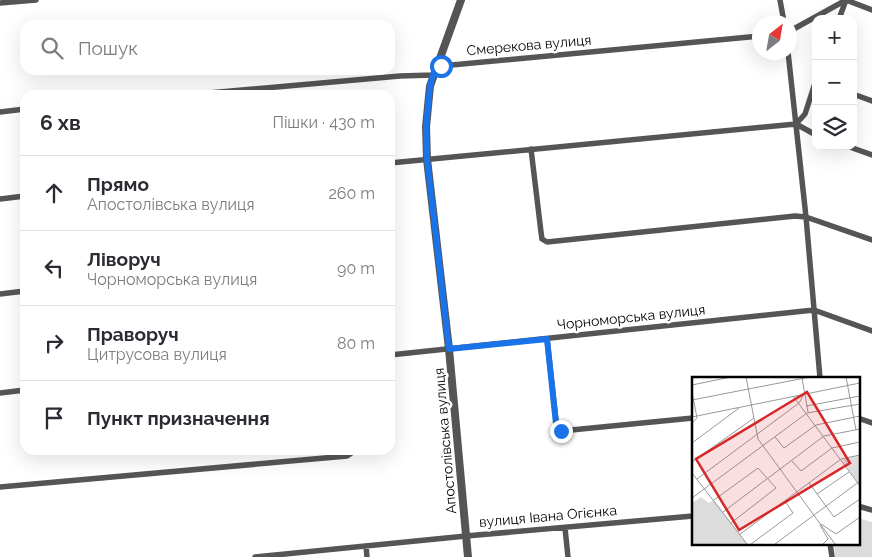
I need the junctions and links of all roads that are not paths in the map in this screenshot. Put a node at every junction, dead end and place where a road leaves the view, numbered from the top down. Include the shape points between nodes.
1 (36, 0) edge
2 (461, 0) edge
3 (780, 0) edge
4 (846, 0) edge
5 (0, 3) edge
6 (872, 10) edge
7 (783, 15) edge
8 (840, 15) edge
9 (797, 27) edge
10 (752, 37) edge
11 (789, 60) edge
12 (433, 75) junction
13 (242, 90) edge
14 (812, 92) edge
15 (857, 95) edge
16 (872, 101) edge
17 (20, 110) edge
18 (0, 112) edge
19 (796, 124) junction
20 (812, 133) edge
21 (531, 149) junction
22 (857, 150) edge
23 (872, 155) edge
24 (427, 159) junction
25 (395, 162) edge
26 (20, 197) edge
27 (0, 199) edge
28 (806, 217) junction
29 (872, 240) edge
30 (20, 292) edge
31 (0, 294) edge
32 (814, 310) junction
33 (872, 330) edge
34 (547, 339) junction
35 (449, 349) junction
36 (395, 354) edge
37 (820, 377) edge
38 (20, 390) edge
39 (0, 392) edge
40 (692, 418) edge
41 (860, 419) edge
42 (872, 423) edge
43 (348, 455) edge
44 (0, 487) edge
45 (692, 516) edge
46 (565, 528) junction
47 (466, 536) junction
48 (830, 544) edge
49 (366, 546) junction
50 (255, 557) edge
51 (367, 557) edge
52 (468, 557) edge
53 (568, 557) edge
54 (832, 557) edge

1 - 5 street
2 - 12 street, Апостолівська вулиця
3 - 7 street
4 - 6 street
4 - 8 street
4 - 9 street
10 - 12 street, Смерекова вулиця via 441,66
11 - 19 street
12 - 13 street, Смерекова вулиця
12 - 24 street, Апостолівська вулиця via 427,102
14 - 19 street via 805,114
15 - 16 street
17 - 18 street
19 - 20 street
19 - 21 street
19 - 28 street
21 - 24 street
21 - 28 street via 542,239 547,242
22 - 23 street
24 - 25 street
24 - 35 street, Апостолівська вулиця
26 - 27 street
28 - 29 street
28 - 32 street
30 - 31 street
32 - 33 street, Чорноморська вулиця
32 - 34 street, Чорноморська вулиця
32 - 37 street
34 - 35 street, Чорноморська вулиця
34 - 40 street via 557,429
35 - 36 street, Чорноморська вулиця
35 - 47 street, Апостолівська вулиця
38 - 39 street
41 - 42 street
43 - 44 street
45 - 46 street, вулиця Івана Огієнка
46 - 47 street, вулиця Івана Огієнка
46 - 53 street
47 - 49 street, вулиця Івана Огієнка
47 - 52 street, Апостолівська вулиця
48 - 54 street
49 - 50 street, вулиця Івана Огієнка
49 - 51 street

